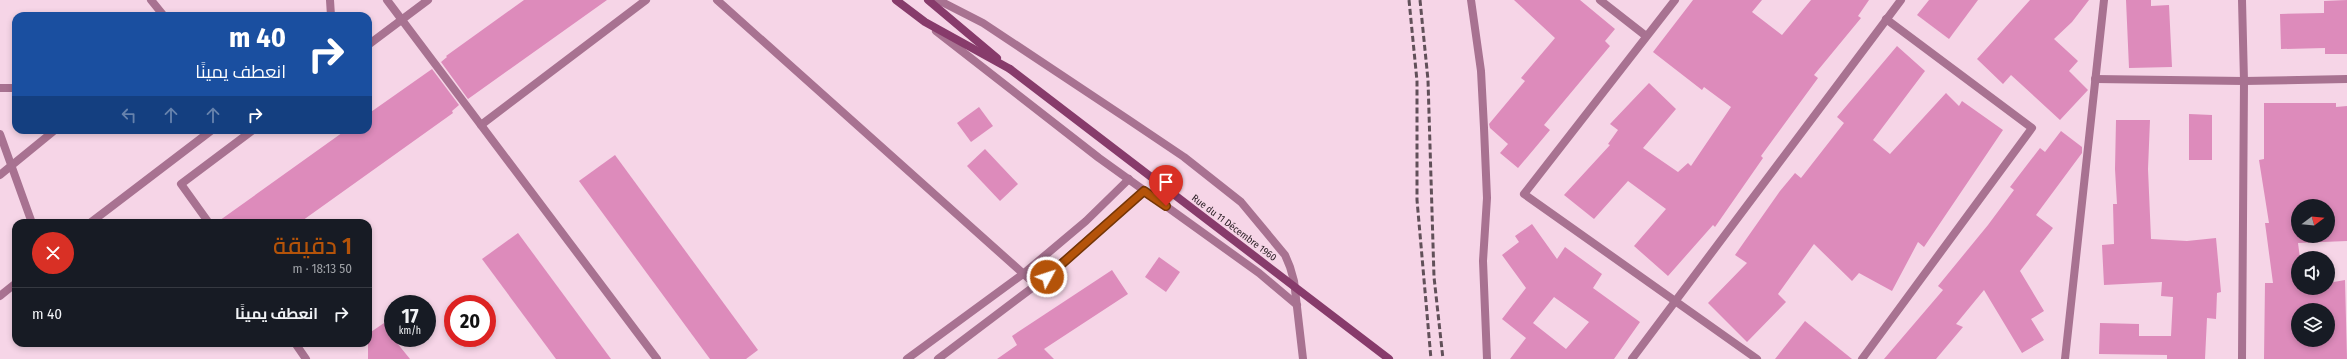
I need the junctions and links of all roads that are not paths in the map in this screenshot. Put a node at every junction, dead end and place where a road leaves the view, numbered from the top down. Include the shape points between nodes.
1 (151, 0) edge
2 (330, 0) edge
3 (387, 0) edge
4 (428, 0) edge
5 (646, 0) edge
6 (717, 0) edge
7 (896, 0) edge
8 (928, 0) edge
9 (938, 0) edge
10 (1471, 0) edge
11 (1600, 0) edge
12 (1674, 0) edge
13 (1901, 0) edge
14 (2104, 0) edge
15 (2242, 0) edge
16 (161, 12) edge
17 (331, 12) edge
18 (1886, 19) junction
19 (402, 20) junction
20 (925, 22) junction
21 (1646, 36) junction
22 (372, 42) edge
23 (1010, 69) junction
24 (2095, 79) junction
25 (2347, 79) edge
26 (2244, 81) junction
27 (0, 88) edge
28 (12, 88) edge
29 (481, 125) junction
30 (0, 134) edge
31 (51, 134) edge
32 (207, 134) edge
33 (248, 134) edge
34 (10, 166) junction
35 (0, 175) edge
36 (1129, 179) junction
37 (1144, 191) junction
38 (30, 219) edge
39 (95, 219) edge
40 (206, 219) edge
41 (1023, 274) junction
42 (12, 286) edge
43 (1036, 286) junction
44 (0, 296) edge
45 (1676, 301) junction
46 (1297, 305) junction
47 (298, 347) edge
48 (306, 359) edge
49 (657, 359) edge
50 (907, 359) edge
51 (938, 359) edge
52 (1303, 359) edge
53 (1389, 359) edge
54 (1487, 359) edge
55 (1632, 359) edge
56 (1757, 359) edge
57 (1862, 359) edge
58 (2065, 359) edge
59 (2242, 359) edge

1 - 16 street
2 - 17 street
3 - 19 street
4 - 19 street
5 - 29 street
6 - 41 street
7 - 20 main road, Rue du 11 Décembre 1960
8 - 23 main road, Rue du 11 Décembre 1960
9 - 46 street via 983,24 1132,122 1241,202 1285,255 1294,281
10 - 54 street via 1481,71 1484,128 1487,198 1483,261
11 - 21 street
12 - 21 street
13 - 18 street
14 - 24 street
15 - 26 street
18 - 45 street
18 - 57 street via 2032,128
19 - 22 street
19 - 29 street
20 - 23 main road, Rue du 11 Décembre 1960
20 - 36 street
21 - 45 street via 1524,194
23 - 53 main road, Rue du 11 Décembre 1960, bridge
24 - 26 street
24 - 58 street
25 - 26 street
26 - 59 street
27 - 28 street
29 - 49 street
30 - 34 street
31 - 34 street
32 - 39 street
33 - 40 street via 181,184
34 - 35 street
34 - 38 street
36 - 37 street
36 - 41 street via 1086,221
37 - 43 street
37 - 46 street via 1259,273
41 - 43 street
41 - 50 street
42 - 44 street
43 - 51 street
45 - 55 street
45 - 56 street
46 - 52 street
47 - 48 street

